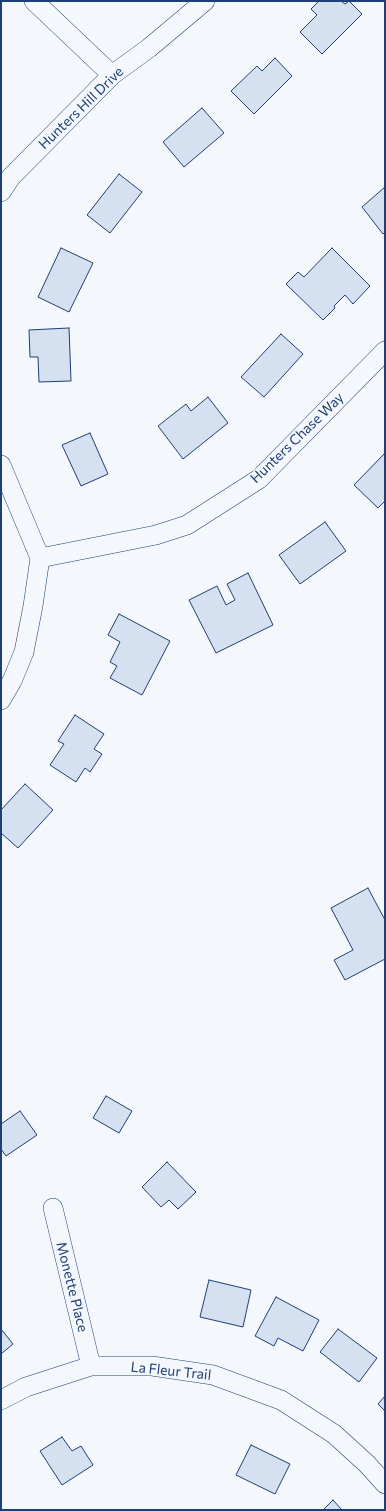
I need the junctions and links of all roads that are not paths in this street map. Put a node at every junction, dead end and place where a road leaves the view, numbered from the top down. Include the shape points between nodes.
1 (34, 1) edge
2 (205, 1) edge
3 (112, 75) junction
4 (1, 192) edge
5 (385, 351) edge
6 (1, 465) edge
7 (40, 558) junction
8 (1, 700) edge
9 (53, 1208) dead end
10 (91, 1366) junction
11 (1, 1400) edge
12 (385, 1484) edge

1 - 3 street
2 - 3 street, Hunters Hill Drive
3 - 4 street, Hunters Hill Drive via 11,177
5 - 7 street, Hunters Chase Way via 259,479 187,525 156,535
6 - 7 street
7 - 8 street via 34,606 24,652
9 - 10 street, Monette Place
10 - 11 street, La Fleur Trail via 26,1387
10 - 12 street, La Fleur Trail via 152,1366 213,1375 281,1400 334,1434

